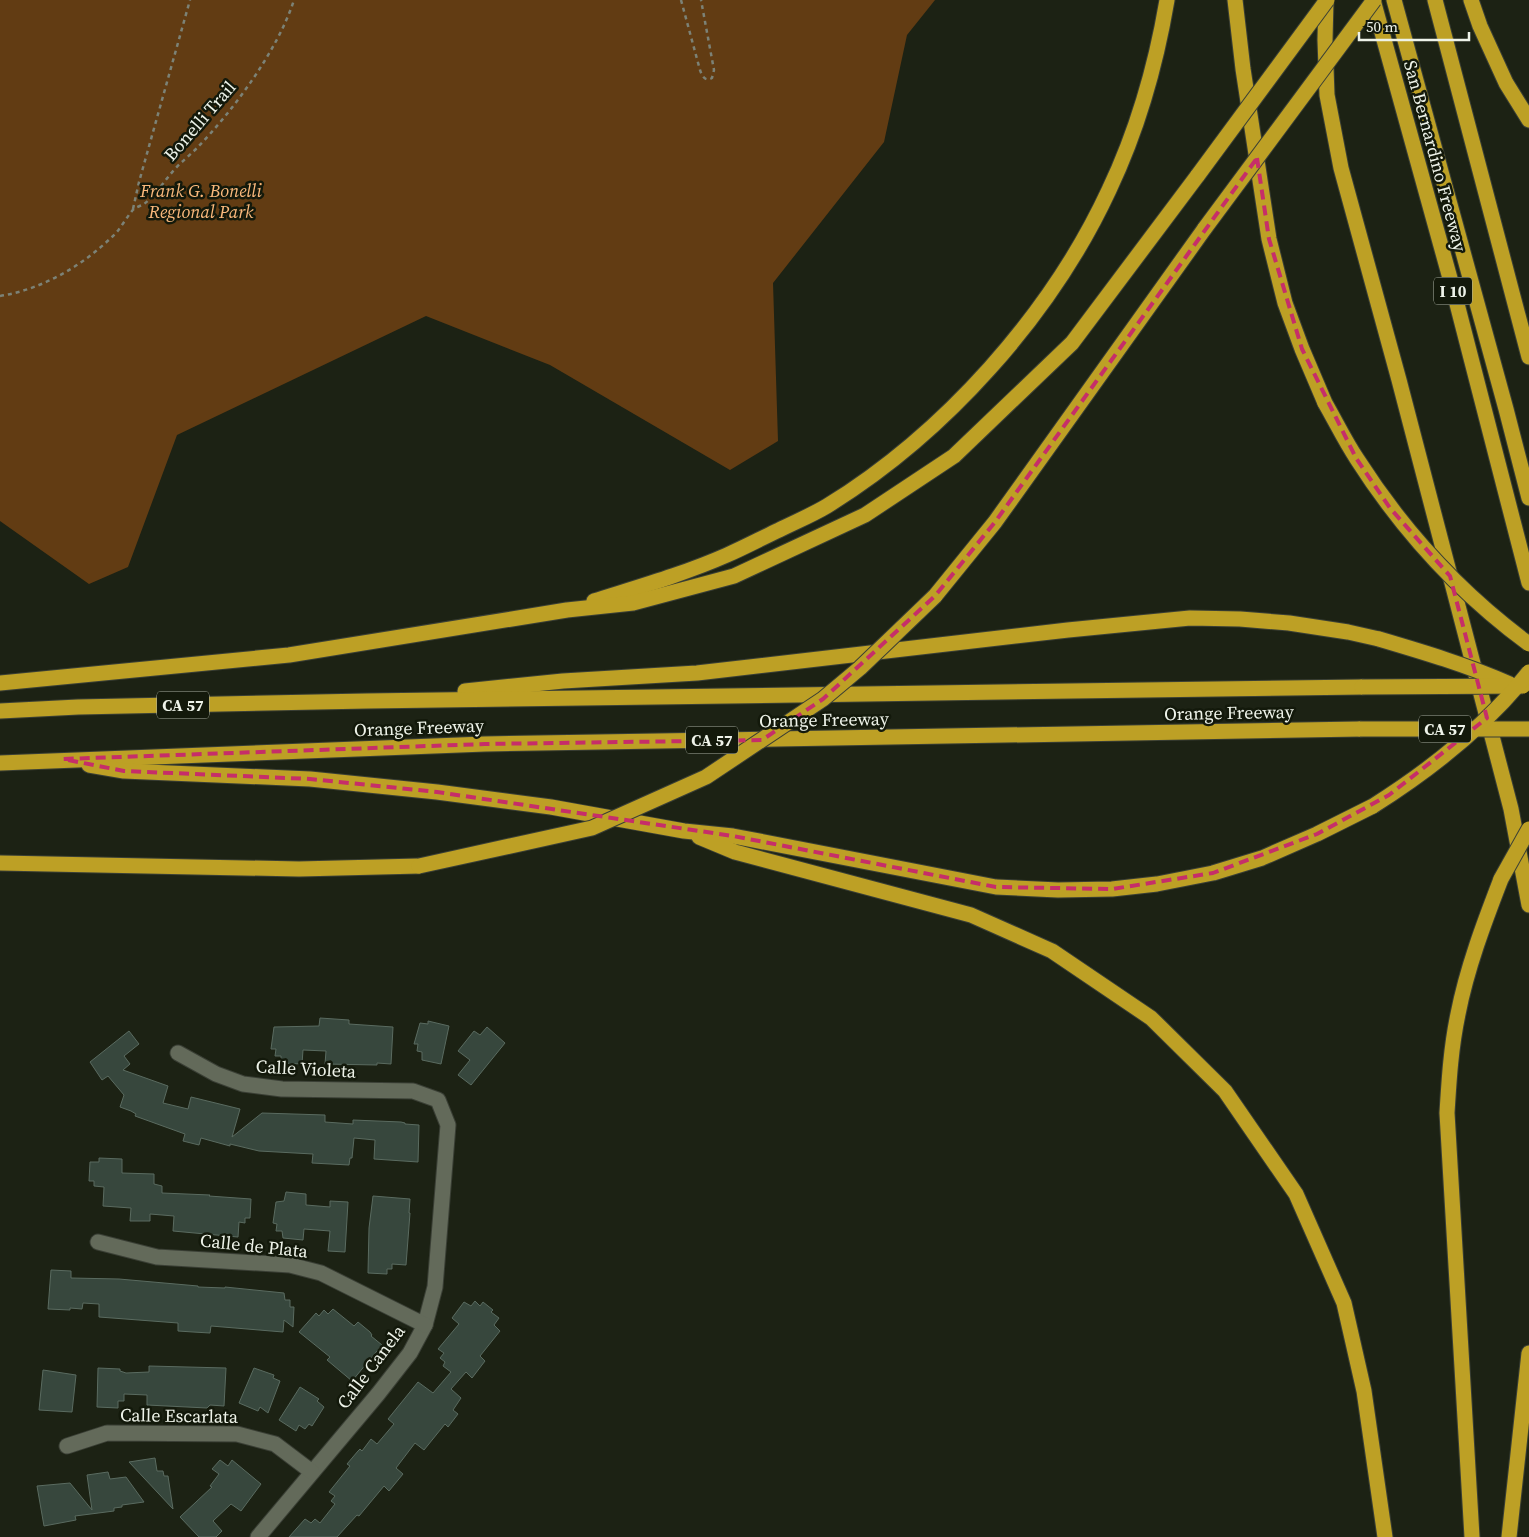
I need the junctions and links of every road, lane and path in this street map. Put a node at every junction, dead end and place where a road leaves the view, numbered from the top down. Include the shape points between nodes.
1 (190, 0) edge
2 (294, 0) edge
3 (681, 0) edge
4 (701, 0) edge
5 (1166, 0) edge
6 (1235, 0) edge
7 (1327, 0) edge
8 (1373, 0) edge
9 (1394, 0) edge
10 (1424, 0) edge
11 (1435, 0) edge
12 (1471, 0) edge
13 (1440, 21) junction
14 (1529, 120) edge
15 (133, 210) junction
16 (0, 296) edge
17 (1529, 357) edge
18 (1529, 498) edge
19 (1529, 583) edge
20 (567, 610) junction
21 (1529, 644) edge
22 (1529, 672) edge
23 (0, 683) edge
24 (1529, 686) edge
25 (1529, 693) edge
26 (367, 701) junction
27 (0, 711) edge
28 (1529, 728) edge
29 (63, 760) junction
30 (0, 763) edge
31 (1529, 828) edge
32 (684, 831) junction
33 (0, 863) edge
34 (1529, 905) edge
35 (178, 1053) dead end
36 (438, 1100) joint
37 (98, 1242) dead end
38 (425, 1324) junction
39 (1529, 1353) edge
40 (67, 1446) dead end
41 (312, 1472) junction
42 (258, 1537) edge
43 (1385, 1537) edge
44 (1472, 1537) edge
45 (1509, 1537) edge

1 - 15 path
2 - 15 path, Bonelli Trail via 273,45 242,94 153,196
3 - 4 path via 702,76 709,80 714,70
5 - 20 highway via 1161,33 1134,129 1109,191 1067,267 1013,341 943,418 883,468 825,507 710,562
6 - 21 highway, bridge via 1269,239 1285,303 1325,403 1356,458 1390,508 1428,554 1480,605
7 - 20 highway, bridge via 1072,343 954,456 864,515 734,576 633,604
7 - 34 highway via 1327,94 1341,168 1511,809
8 - 19 highway, San Bernardino Freeway / I 10 via 1456,300
8 - 33 highway, bridge via 995,522 935,596 823,699 706,777 592,828 419,866 299,869
9 - 18 highway
10 - 13 highway
11 - 13 highway
12 - 14 highway via 1506,83
13 - 17 highway
15 - 16 path, Bonelli Trail via 113,237 75,267 43,284
20 - 23 highway via 289,655
22 - 32 highway, bridge via 1485,720 1373,806 1262,858 1213,873 1157,884 1112,889 996,887 733,836
24 - 26 highway, Orange Freeway / CA 57, bridge
25 - 26 highway, bridge via 1482,671 1436,655 1348,632 1289,623 1190,618 697,673 563,681
26 - 27 highway, Orange Freeway / CA 57
28 - 29 highway, Orange Freeway / CA 57, bridge via 485,744
29 - 30 highway, Orange Freeway / CA 57
29 - 32 highway via 124,771 310,779 437,792 551,807
31 - 44 highway, bridge via 1502,880 1474,956 1458,1013 1450,1061 1447,1113
32 - 43 highway via 735,852 971,915 1052,951 1151,1018 1225,1091 1296,1194 1344,1303 1364,1391
35 - 36 street, Calle Violeta via 216,1074 244,1084 413,1091
36 - 38 street, Calle Canela via 448,1124 434,1287
37 - 38 street, Calle de Plata via 157,1257 290,1265 321,1273
38 - 41 street, Calle Canela via 410,1353
39 - 45 highway
40 - 41 street, Calle Escarlata via 107,1434 237,1434 275,1444
41 - 42 street, Calle Canela

